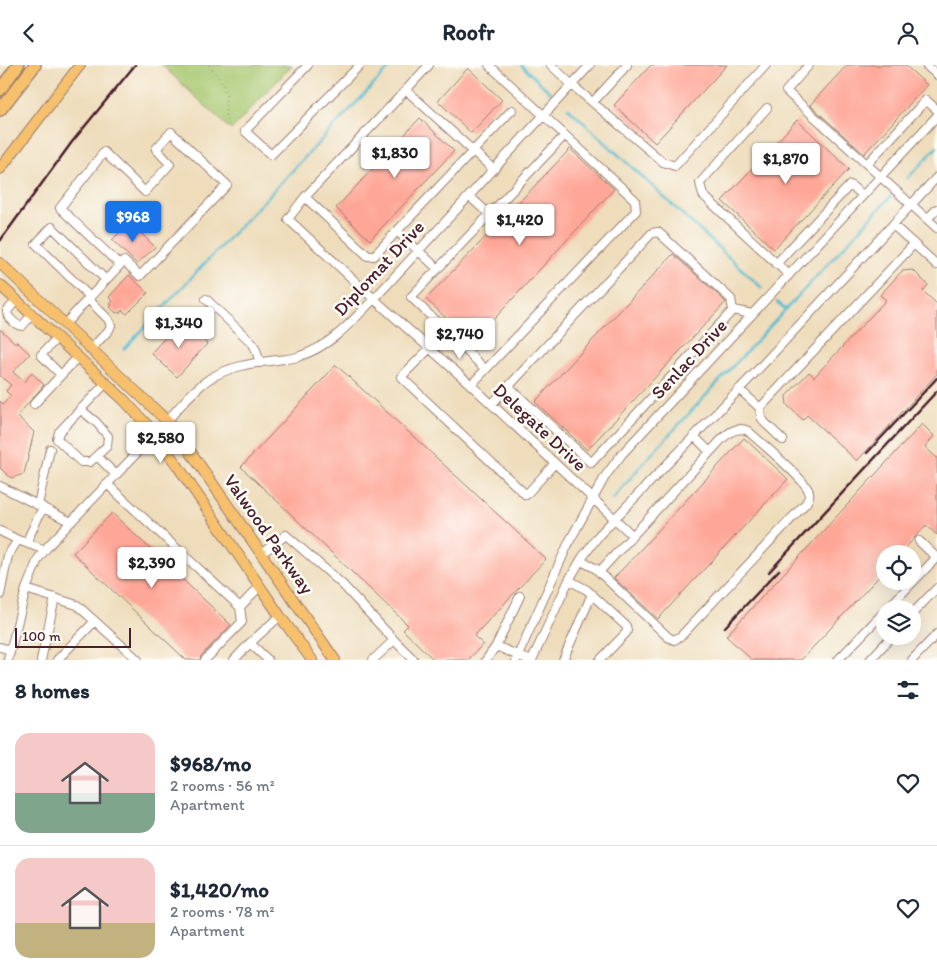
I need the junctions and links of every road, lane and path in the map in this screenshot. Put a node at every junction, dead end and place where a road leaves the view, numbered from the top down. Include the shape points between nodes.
1 (18, 65) edge
2 (35, 65) edge
3 (80, 65) edge
4 (209, 65) edge
5 (308, 65) edge
6 (360, 65) edge
7 (429, 65) edge
8 (489, 65) edge
9 (551, 65) edge
10 (590, 65) edge
11 (627, 65) edge
12 (766, 65) edge
13 (810, 65) edge
14 (926, 65) edge
15 (937, 75) edge
16 (572, 85) junction
17 (0, 90) edge
18 (406, 90) junction
19 (593, 101) junction
20 (767, 108) dead end
21 (0, 110) edge
22 (512, 110) dead end
23 (937, 110) edge
24 (543, 115) junction
25 (937, 116) edge
26 (232, 127) dead end
27 (565, 135) junction
28 (473, 151) junction
29 (867, 164) junction
30 (0, 169) edge
31 (493, 169) junction
32 (881, 176) junction
33 (937, 177) edge
34 (863, 195) junction
35 (469, 196) junction
36 (306, 197) junction
37 (912, 205) junction
38 (937, 209) edge
39 (490, 215) junction
40 (928, 219) junction
41 (893, 225) junction
42 (937, 228) edge
43 (397, 231) junction
44 (914, 243) junction
45 (419, 249) junction
46 (0, 263) edge
47 (776, 264) junction
48 (120, 265) junction
49 (937, 265) edge
50 (438, 269) junction
51 (789, 275) junction
52 (106, 279) junction
53 (0, 285) edge
54 (89, 298) junction
55 (206, 299) dead end
56 (374, 299) junction
57 (17, 300) junction
58 (733, 310) junction
59 (7, 311) junction
60 (752, 314) junction
61 (32, 315) junction
62 (0, 319) edge
63 (64, 324) junction
64 (57, 338) junction
65 (430, 348) junction
66 (91, 349) junction
67 (79, 359) junction
68 (260, 363) junction
69 (485, 369) junction
70 (61, 375) junction
71 (106, 383) junction
72 (471, 385) junction
73 (509, 387) junction
74 (739, 389) junction
75 (34, 404) dead end
76 (492, 405) junction
77 (760, 408) junction
78 (80, 409) junction
79 (167, 421) junction
80 (155, 434) junction
81 (618, 434) junction
82 (694, 436) junction
83 (783, 440) dead end
84 (629, 447) junction
85 (50, 449) dead end
86 (710, 452) junction
87 (97, 455) junction
88 (555, 463) junction
89 (116, 475) junction
90 (107, 484) junction
91 (0, 486) edge
92 (593, 498) junction
93 (40, 506) junction
94 (614, 519) junction
95 (71, 522) junction
96 (0, 531) edge
97 (632, 535) junction
98 (22, 541) junction
99 (919, 541) dead end
100 (45, 550) junction
101 (260, 554) junction
102 (937, 557) edge
103 (580, 561) junction
104 (245, 565) junction
105 (599, 572) junction
106 (569, 580) junction
107 (260, 586) junction
108 (937, 588) edge
109 (26, 589) junction
110 (592, 594) junction
111 (0, 595) edge
112 (520, 596) dead end
113 (55, 598) junction
114 (896, 600) edge
115 (921, 605) edge
116 (240, 607) junction
117 (280, 616) junction
118 (876, 620) edge
119 (95, 621) junction
120 (937, 634) edge
121 (394, 640) junction
122 (250, 643) junction
123 (496, 645) junction
124 (884, 645) edge
125 (0, 647) edge
126 (10, 650) junction
127 (517, 658) edge
128 (8, 660) edge
129 (41, 660) edge
130 (57, 660) edge
131 (138, 660) edge
132 (205, 660) edge
133 (234, 660) edge
134 (268, 660) edge
135 (312, 660) edge
136 (335, 660) edge
137 (373, 660) edge
138 (414, 660) edge
139 (486, 660) edge
140 (530, 660) edge
141 (563, 660) edge
142 (600, 660) edge
143 (838, 660) edge
144 (870, 660) edge
145 (912, 660) edge

1 - 17 highway
2 - 21 highway
3 - 30 main road
4 - 26 path via 223,84 226,120
5 - 6 street via 245,131 271,155
7 - 18 street
8 - 24 street
9 - 16 street
10 - 16 street, Diplomat Drive
11 - 19 street
12 - 19 street via 675,165 663,162
13 - 29 street via 786,91
14 - 15 street
16 - 19 street
16 - 24 street, Diplomat Drive
18 - 28 street
18 - 36 street
20 - 47 street via 700,183 703,195
22 - 28 street
23 - 29 street via 926,100
24 - 27 street
24 - 31 street, Diplomat Drive
25 - 32 street, Senlac Drive
27 - 39 street
27 - 69 street via 635,200 636,211
28 - 31 street
28 - 43 street
29 - 32 street
31 - 35 street, Diplomat Drive
32 - 34 street, Senlac Drive
32 - 37 street
33 - 37 street
34 - 47 street via 850,185
34 - 51 street, Senlac Drive
35 - 39 street
35 - 45 street, Diplomat Drive
36 - 43 street via 368,256 374,256
36 - 56 street, Delegate Drive via 288,219
37 - 40 street
37 - 41 street
38 - 40 street
39 - 50 street
40 - 42 street
41 - 44 street
41 - 74 street
43 - 45 street
44 - 49 street
44 - 77 street
45 - 50 street
45 - 56 street, Diplomat Drive
46 - 63 main road, Valwood Parkway
47 - 51 street
48 - 48 street via 124,261 140,276 227,185 172,132 156,149 170,164 145,192 104,152 60,209
48 - 52 street
50 - 69 street via 411,297
51 - 60 street, Senlac Drive
52 - 54 street
52 - 54 street via 52,227 36,245
53 - 57 main road, Valwood Parkway
54 - 63 street
54 - 66 street via 111,325
55 - 68 street via 253,344
56 - 65 street, Delegate Drive
56 - 68 street, Diplomat Drive via 322,346 294,358
57 - 59 street
57 - 61 main road, Valwood Parkway
58 - 60 street
58 - 73 street via 731,299 658,232 652,233
58 - 81 street
59 - 61 street via 19,325
59 - 62 street
60 - 84 street, Senlac Drive
61 - 64 main road, Valwood Parkway
63 - 66 main road, Valwood Parkway
64 - 67 main road, Valwood Parkway
64 - 70 street via 42,355
65 - 72 street, Delegate Drive
65 - 88 street via 401,377 526,495
66 - 67 main road
66 - 79 main road, Valwood Parkway
67 - 70 street
67 - 71 main road, Valwood Parkway
68 - 79 street, Diplomat Drive via 228,369 208,380
69 - 72 street
70 - 75 street
71 - 78 street
71 - 80 main road, Valwood Parkway
72 - 76 street, Delegate Drive
73 - 76 street
73 - 81 street via 591,463
74 - 77 street
74 - 82 street
76 - 88 street, Delegate Drive
77 - 83 street via 765,423
78 - 87 street via 108,436 107,446
78 - 87 street via 59,432 57,439 81,462 90,462
79 - 80 street, Diplomat Drive
79 - 101 main road, Valwood Parkway
80 - 89 street, Diplomat Drive
80 - 104 main road, Valwood Parkway
81 - 84 street
82 - 86 street
82 - 94 street
84 - 92 street, Senlac Drive via 606,475
85 - 93 street
86 - 97 street
86 - 105 street via 732,431 744,429 804,482 809,498 681,637 674,640
87 - 89 street
88 - 92 street, Delegate Drive
89 - 90 street, Diplomat Drive
90 - 95 street, Diplomat Drive
90 - 116 street
91 - 93 street
92 - 94 street, Delegate Drive
92 - 127 street, Senlac Drive via 569,542
93 - 95 street
93 - 98 street
94 - 97 street, Delegate Drive
94 - 103 street
95 - 100 street, Diplomat Drive
96 - 98 street
97 - 105 street
98 - 100 street
98 - 111 street via 8,555
99 - 102 street
100 - 109 street, Diplomat Drive
101 - 104 main road
101 - 121 street via 286,535 342,584
101 - 136 main road, Valwood Parkway
102 - 114 street
103 - 105 street
103 - 106 street
104 - 107 main road, Valwood Parkway
106 - 110 street
106 - 140 street
107 - 116 street
107 - 117 main road, Valwood Parkway
108 - 115 street
109 - 113 street
109 - 126 street, Diplomat Drive
110 - 141 street
110 - 142 street via 626,629 626,633
112 - 123 street
113 - 119 street via 77,605
113 - 129 street
116 - 132 street via 242,622
117 - 122 street
117 - 135 main road, Valwood Parkway
118 - 143 street
119 - 130 street
119 - 131 street
120 - 145 street
121 - 137 street
121 - 138 street
122 - 133 street
122 - 134 street
123 - 127 street
123 - 139 street
124 - 144 street
125 - 126 street
126 - 128 street, Diplomat Drive
127 - 140 street

